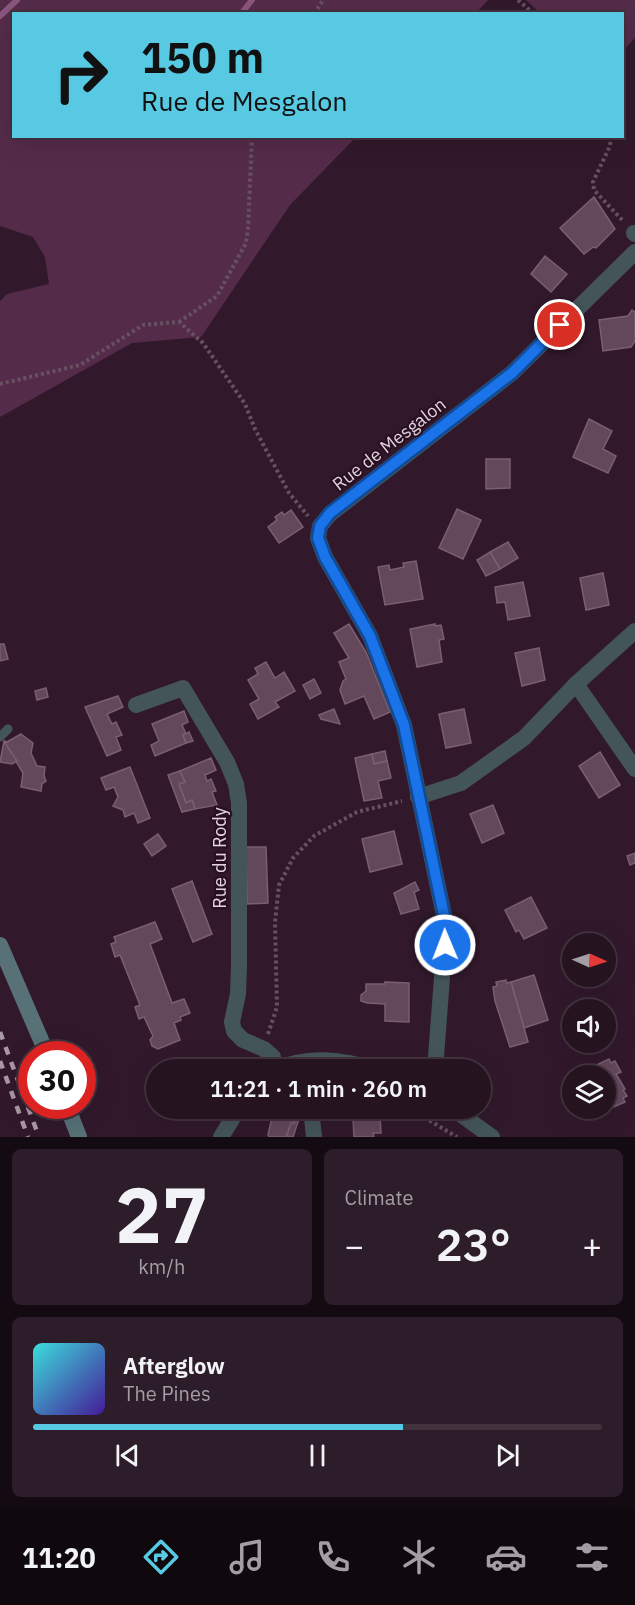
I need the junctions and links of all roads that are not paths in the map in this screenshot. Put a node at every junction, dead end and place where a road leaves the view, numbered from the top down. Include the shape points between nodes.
1 (635, 252) edge
2 (635, 631) edge
3 (576, 684) junction
4 (136, 705) dead end
5 (8, 729) dead end
6 (0, 737) edge
7 (635, 769) edge
8 (418, 797) junction
9 (0, 945) edge
10 (41, 1041) edge
11 (273, 1059) edge
12 (436, 1059) edge
13 (72, 1119) edge
14 (232, 1119) edge
15 (312, 1119) edge
16 (467, 1119) edge
17 (79, 1137) edge
18 (221, 1137) edge
19 (314, 1137) edge
20 (492, 1137) edge

1 - 8 street, Rue de Mesgalon via 512,373 330,513 320,526 318,538 325,557 370,636 404,725
2 - 3 street
3 - 7 street
3 - 8 street via 524,738 461,783
4 - 11 street, Rue du Rody via 183,688 236,784 239,965 232,1022 243,1040 264,1049
5 - 6 lane
8 - 12 street via 446,925
9 - 10 main road
13 - 17 main road
14 - 18 street
15 - 19 street
16 - 20 street

